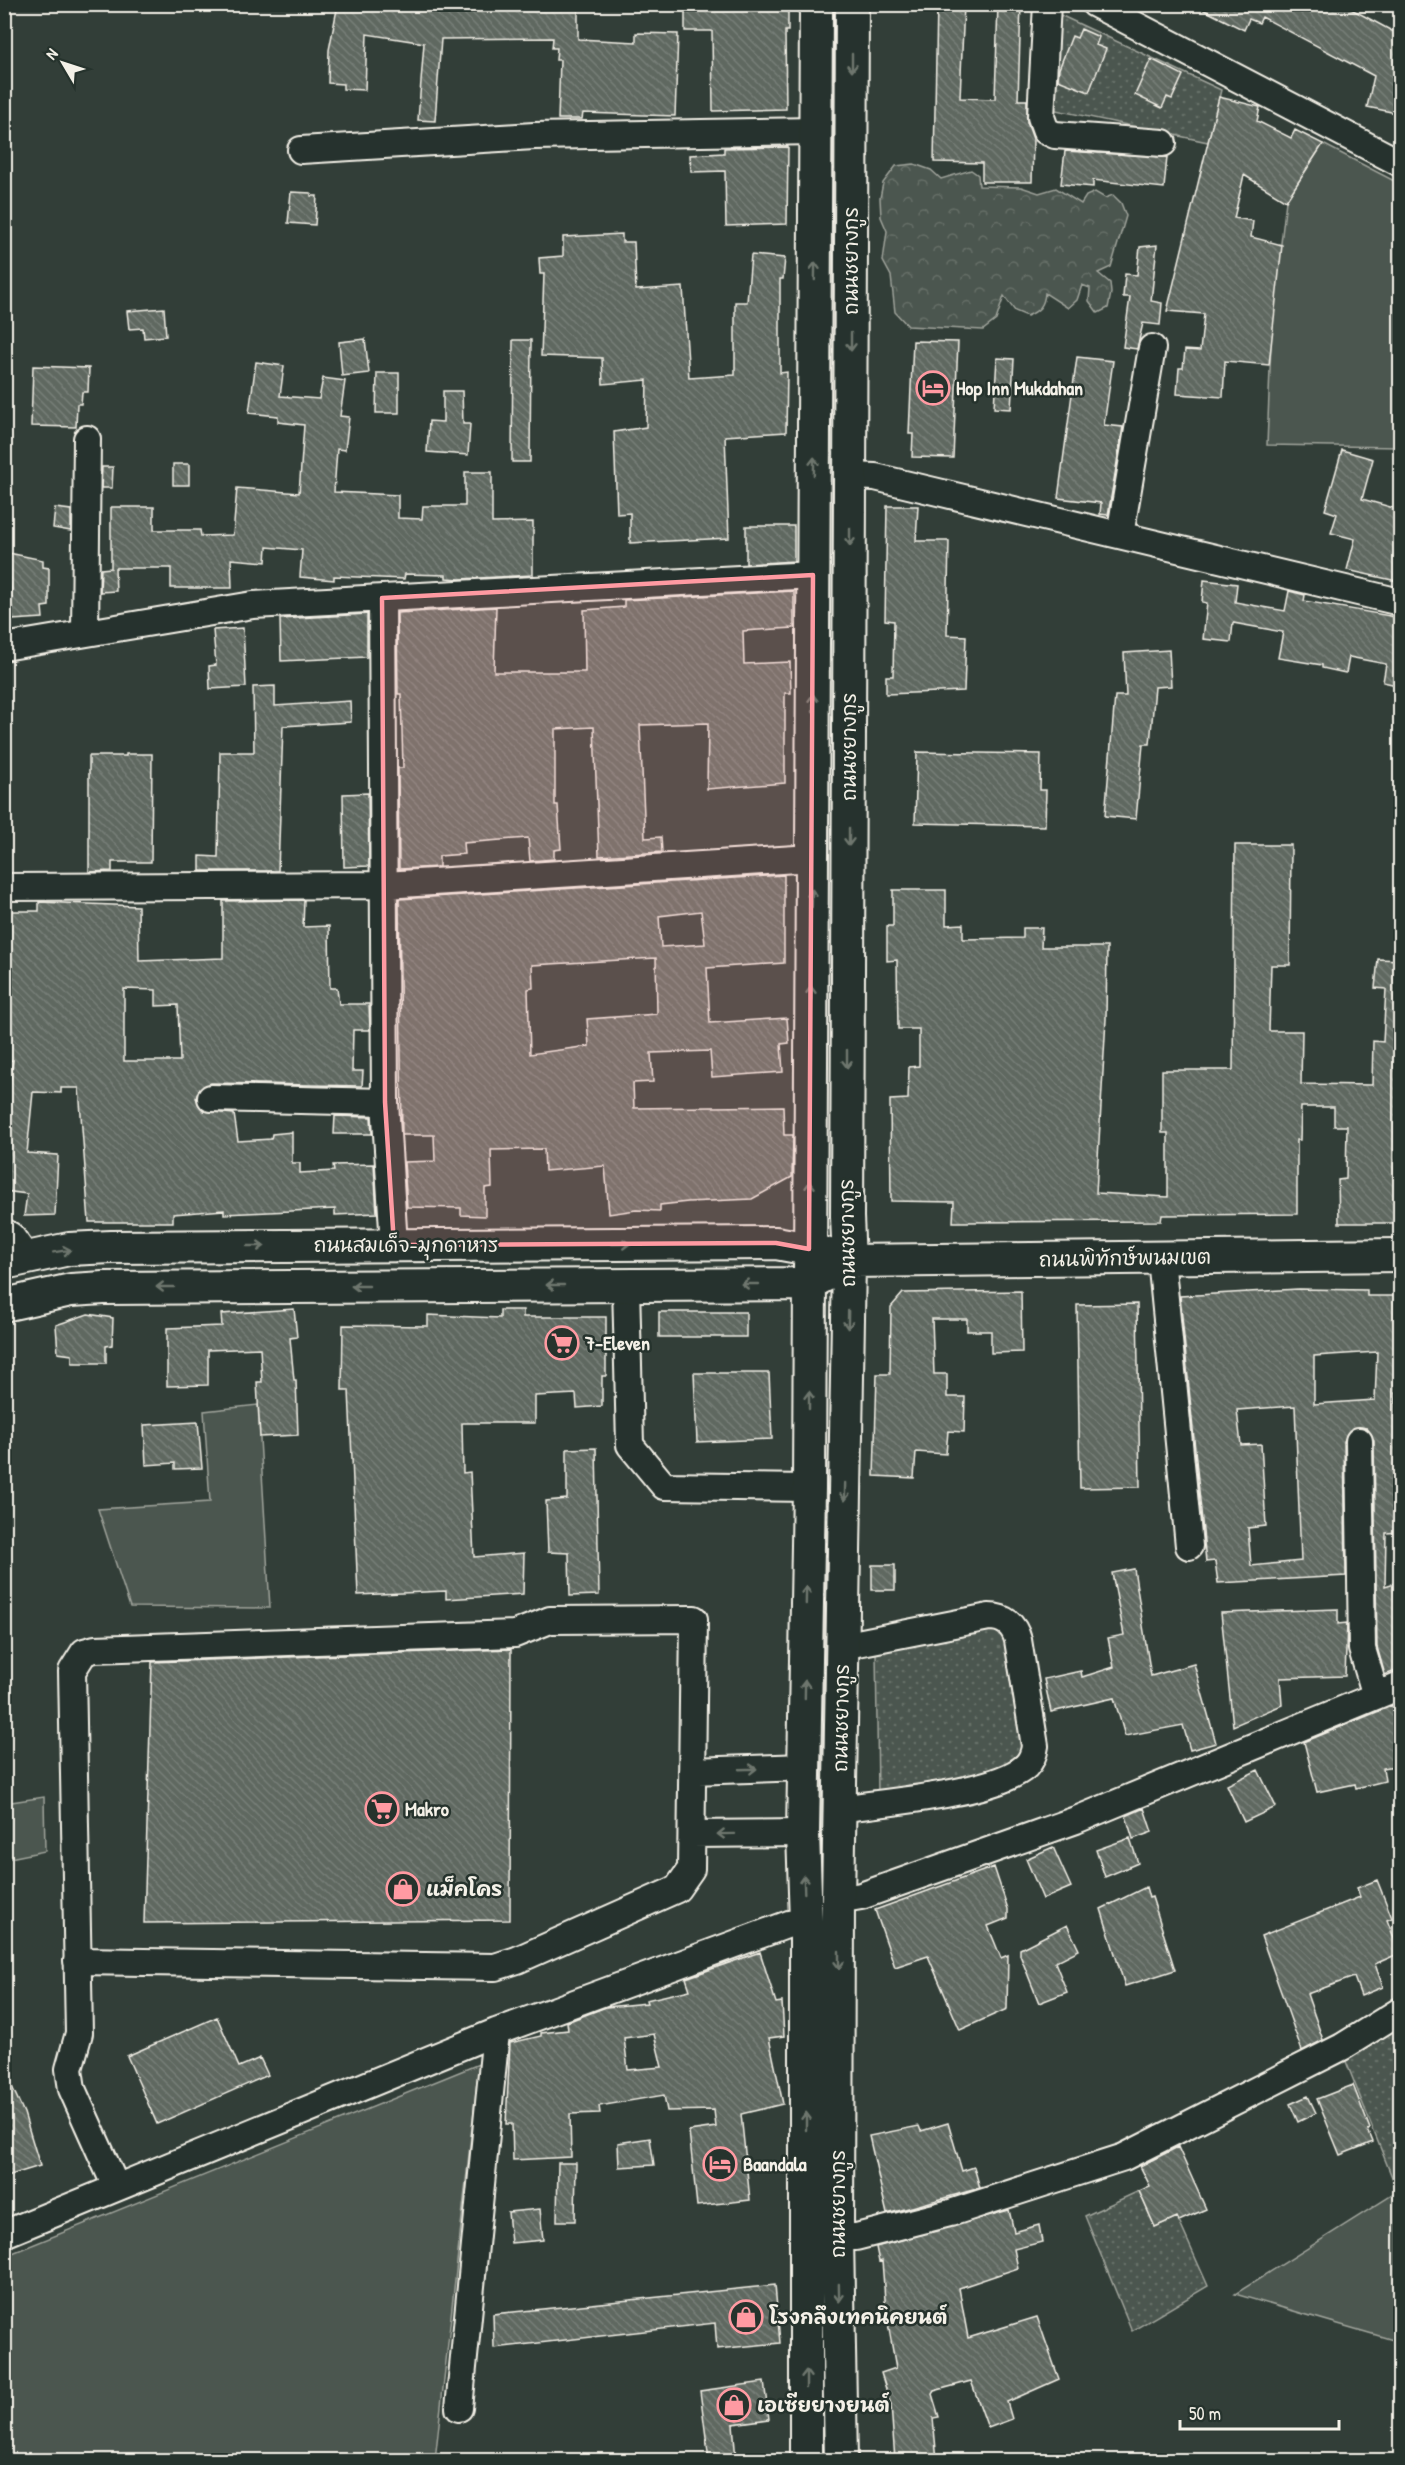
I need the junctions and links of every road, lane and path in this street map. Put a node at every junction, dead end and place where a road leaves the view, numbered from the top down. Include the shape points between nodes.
1 (816, 4) edge
2 (852, 4) edge
3 (1047, 4) edge
4 (1095, 4) edge
5 (817, 131) junction
6 (1163, 143) dead end
7 (301, 150) dead end
8 (1401, 163) edge
9 (1152, 348) dead end
10 (87, 439) dead end
11 (850, 476) junction
12 (1120, 535) junction
13 (813, 575) junction
14 (382, 598) junction
15 (1401, 602) edge
16 (85, 632) junction
17 (4, 647) edge
18 (812, 858) junction
19 (385, 885) junction
20 (4, 887) edge
21 (211, 1098) dead end
22 (385, 1102) junction
23 (4, 1232) edge
24 (394, 1245) junction
25 (809, 1249) junction
26 (1401, 1255) edge
27 (1161, 1258) junction
28 (15, 1260) edge
29 (849, 1262) junction
30 (808, 1284) junction
31 (626, 1285) junction
32 (4, 1305) edge
33 (1359, 1441) dead end
34 (809, 1488) junction
35 (1189, 1546) dead end
36 (842, 1646) junction
37 (1401, 1686) edge
38 (1376, 1696) junction
39 (804, 1767) junction
40 (692, 1771) junction
41 (840, 1809) junction
42 (803, 1833) junction
43 (692, 1834) junction
44 (838, 1900) junction
45 (806, 1922) junction
46 (77, 1961) junction
47 (1401, 2011) edge
48 (496, 2032) junction
49 (116, 2187) junction
50 (4, 2234) edge
51 (837, 2237) junction
52 (459, 2408) dead end
53 (806, 2449) edge
54 (841, 2449) edge

1 - 5 main road, ถนนชยางกูร
2 -> 11 main road, ถนนชยางกูร
3 - 6 street via 1041,117 1046,131 1055,135
4 - 8 street
5 - 7 street via 534,135
13 -> 5 main road, ถนนชยางกูร
9 - 12 street
10 - 16 street
11 - 12 street via 875,477
11 -> 29 main road, ถนนชยางกูร
12 - 15 street
13 - 14 street
18 -> 13 main road, ถนนชยางกูร
14 - 16 street via 253,605
14 - 19 street
16 - 17 street
18 - 19 street
25 -> 18 main road, ถนนชยางกูร
19 - 20 street
19 - 22 street
21 - 22 street
22 - 24 street
23 - 28 street via 11,1236
24 -> 25 main road, ถนนสมเด็จ-มุกดาหาร via 776,1243
28 -> 24 main road, ถนนสมเด็จ-มุกดาหาร via 111,1246
25 - 29 main road, ถนนสมเด็จ-มุกดาหาร
25 - 30 main road, ถนนชยางกูร
26 - 27 main road, ถนนพิทักษ์พนมเขต
27 - 29 main road, ถนนพิทักษ์พนมเขต
27 - 35 street
29 - 30 main road
29 -> 36 main road, ถนนชยางกูร
30 -> 31 main road, ถนนสมเด็จ-มุกดาหาร
34 -> 30 main road, ถนนชยางกูร
31 -> 32 main road, ถนนสมเด็จ-มุกดาหาร via 104,1288 71,1290
31 - 34 street via 630,1446 664,1486
33 - 38 street via 1362,1649
39 -> 34 main road, ถนนชยางกูร
36 - 41 main road, ถนนชยางกูร
36 - 41 street via 989,1617 1005,1620 1012,1625 1018,1640 1035,1746 1026,1766 992,1783
37 - 38 street
38 - 44 street via 1076,1820 861,1896
40 -> 39 street
39 - 42 main road, ถนนชยางกูร
40 - 43 street
40 - 46 street via 694,1620 550,1620 515,1634 84,1652 72,1671
41 - 44 main road, ถนนชยางกูร
42 -> 43 street
45 -> 42 main road, ถนนชยางกูร
43 - 46 street via 691,1869 677,1889 495,1967
44 -> 51 main road, ถนนชยางกูร
45 - 48 street via 778,1928
53 -> 45 main road, ถนนชยางกูร
46 - 49 street via 79,2033 69,2069 72,2089
47 - 51 street via 1342,2047 1124,2157 950,2213 856,2237
48 - 49 street
48 - 52 street
49 - 50 street
51 -> 54 main road, ถนนชยางกูร
53 - 54 main road

